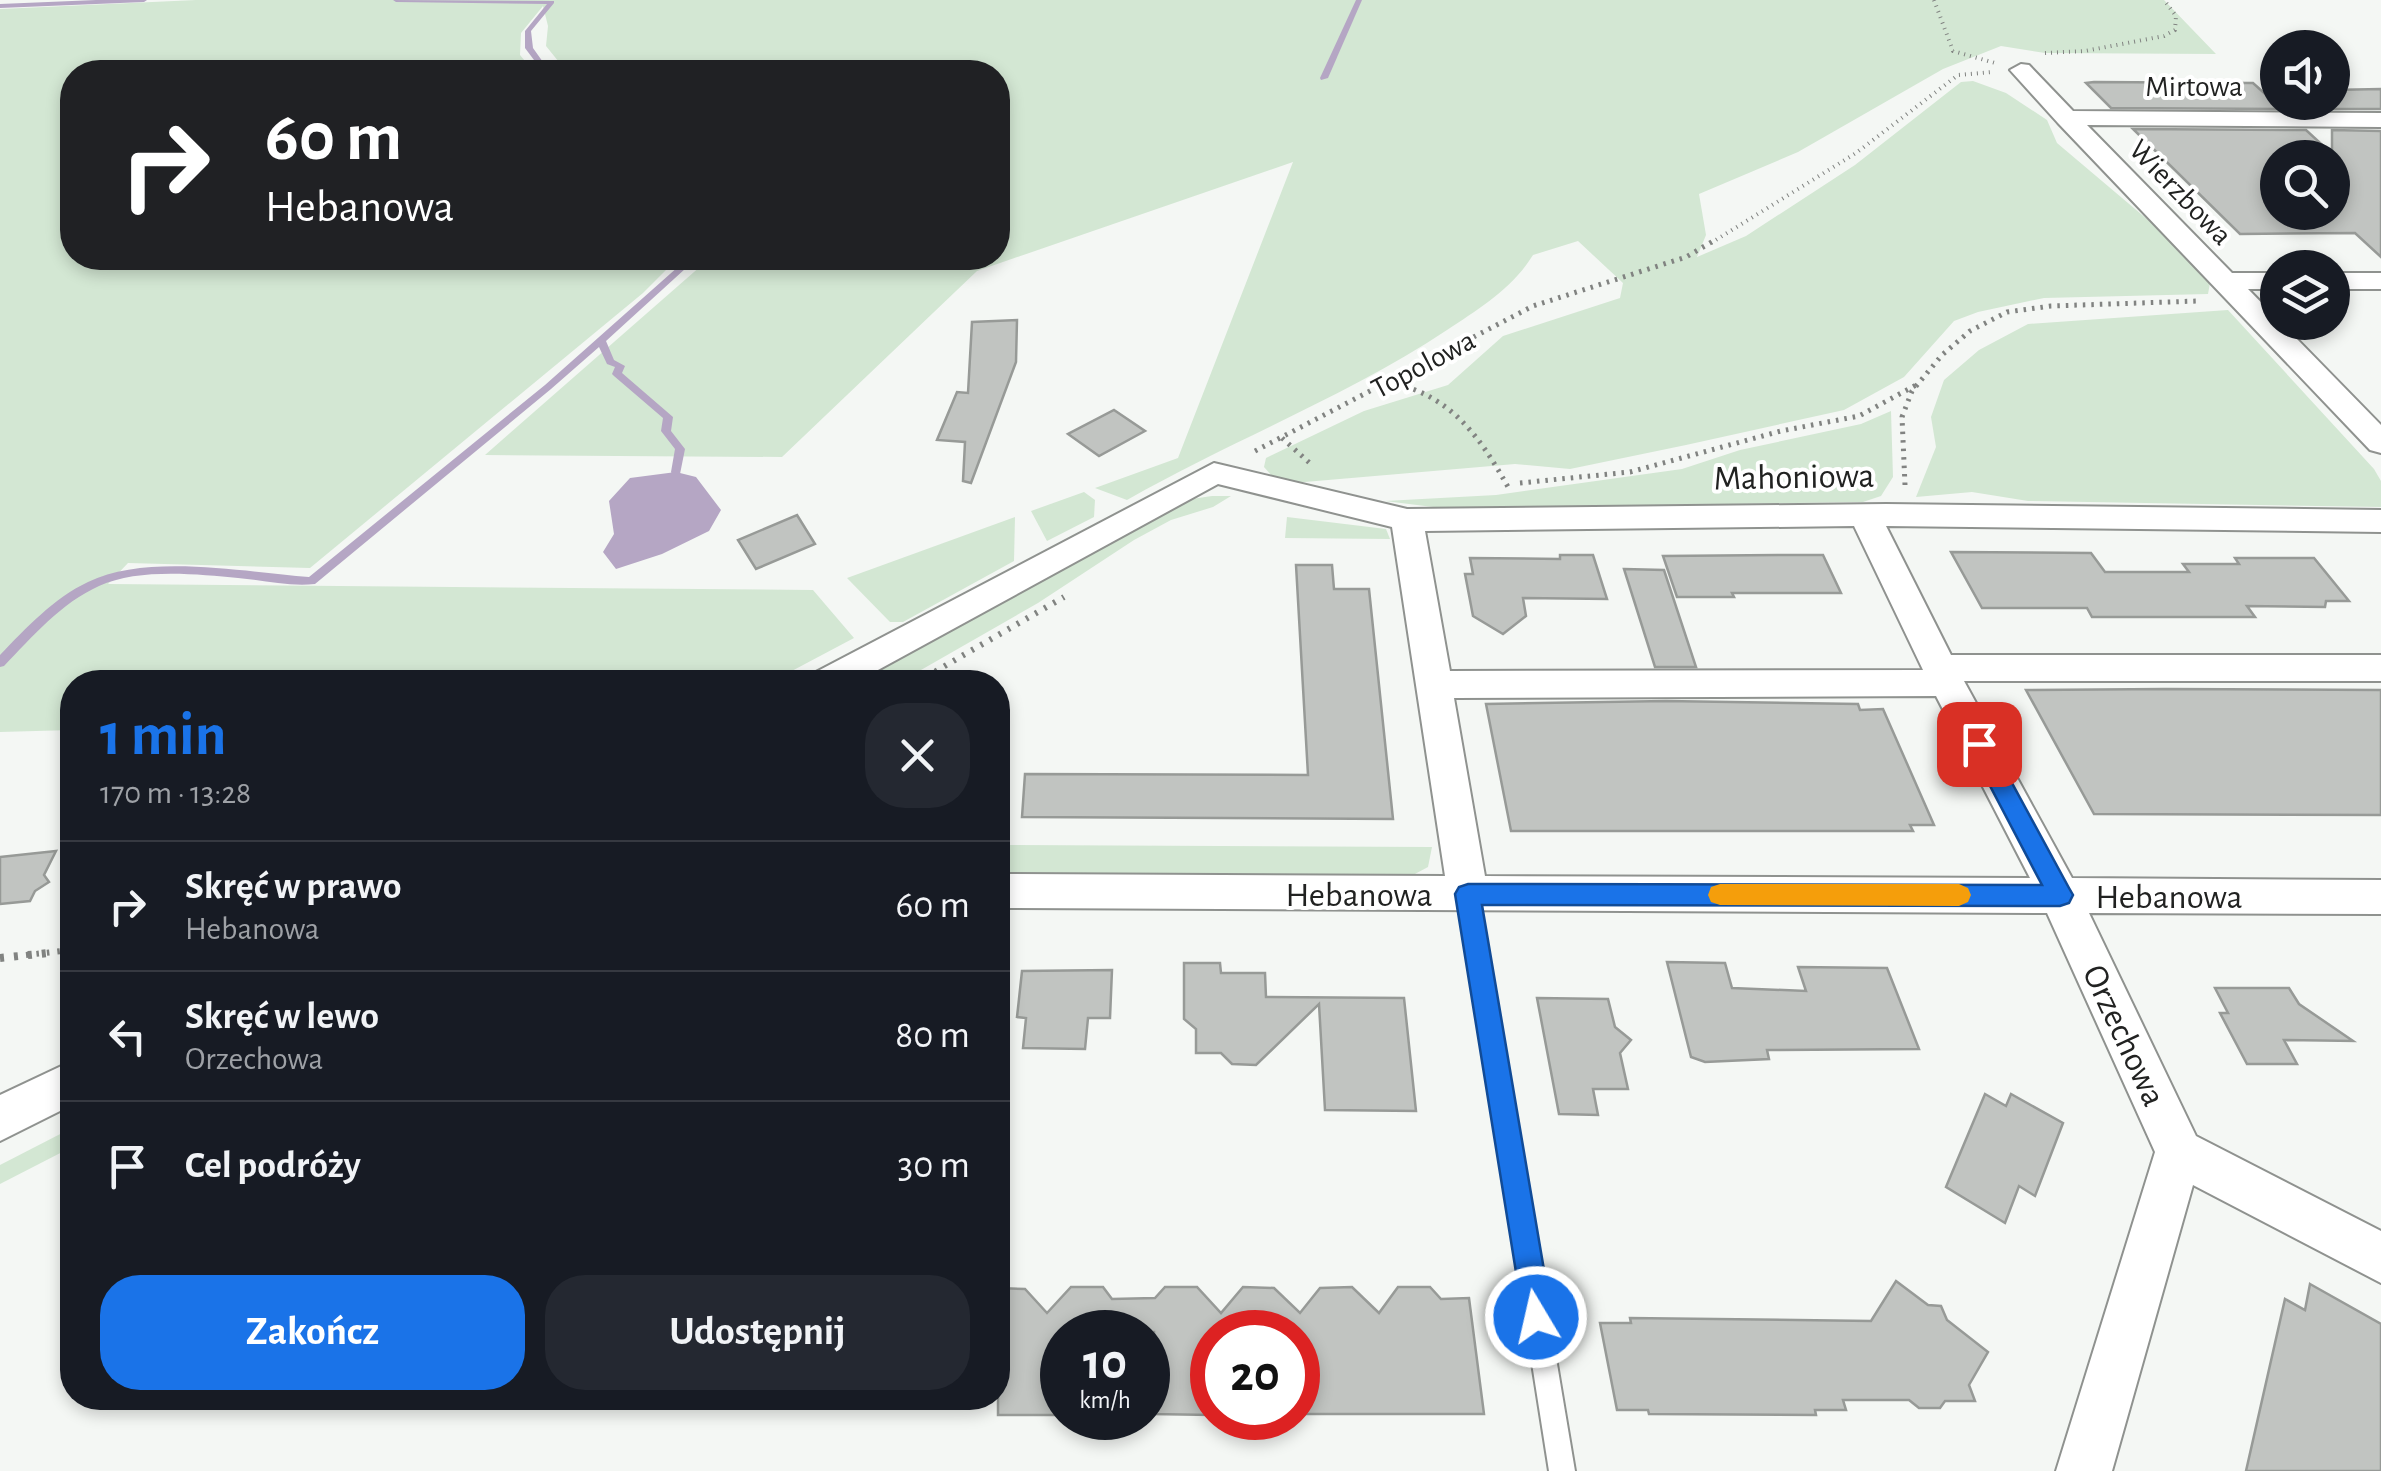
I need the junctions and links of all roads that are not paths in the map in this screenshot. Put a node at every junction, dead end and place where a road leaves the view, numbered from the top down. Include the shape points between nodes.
1 (2021, 70) road end
2 (2066, 118) junction
3 (2381, 120) edge
4 (2350, 281) edge
5 (2381, 281) edge
6 (2260, 284) edge
7 (2230, 289) junction
8 (2381, 443) edge
9 (1876, 515) junction
10 (1407, 520) junction
11 (2381, 521) edge
12 (2381, 668) edge
13 (849, 670) edge
14 (1944, 675) junction
15 (1436, 686) junction
16 (1010, 891) edge
17 (1468, 894) junction
18 (2060, 895) junction
19 (2381, 897) edge
20 (60, 1088) edge
21 (0, 1118) edge
22 (2179, 1152) junction
23 (2381, 1258) edge
24 (1562, 1471) edge
25 (2084, 1471) edge

1 - 2 street, Wierzbowa
2 - 3 street, Mirtowa
2 - 7 street, Wierzbowa
4 - 5 street
6 - 7 street
7 - 8 street, Wierzbowa
9 - 10 street, Mahoniowa
9 - 11 street, Mahoniowa
9 - 14 street, Orzechowa
10 - 13 street, Mahoniowa via 1214,473
10 - 15 street
12 - 14 street
14 - 15 street
14 - 18 street, Orzechowa
15 - 17 street
16 - 17 street, Hebanowa
17 - 18 street, Hebanowa
17 - 24 lane
18 - 19 street, Hebanowa
18 - 22 street, Orzechowa
20 - 21 street
22 - 23 street
22 - 25 street

